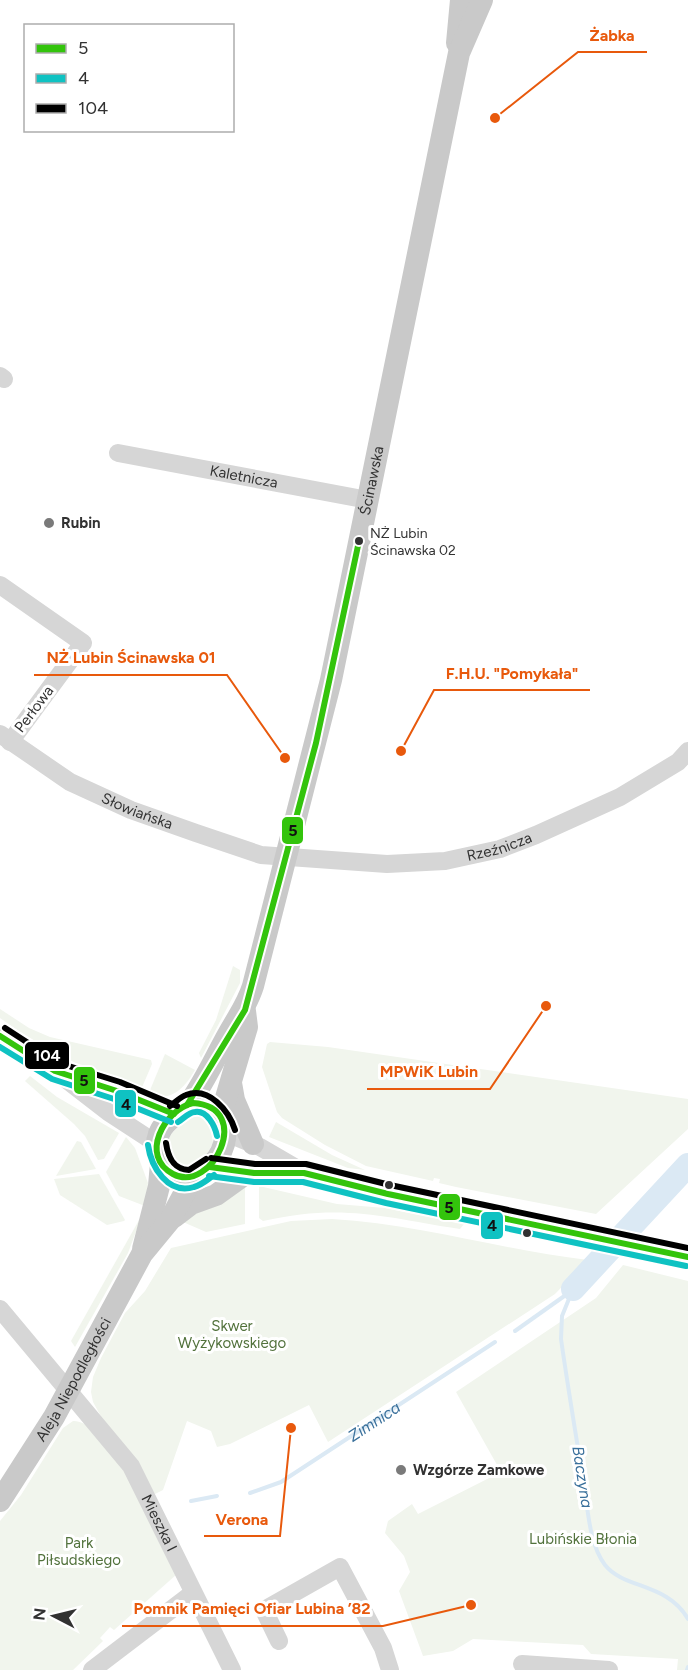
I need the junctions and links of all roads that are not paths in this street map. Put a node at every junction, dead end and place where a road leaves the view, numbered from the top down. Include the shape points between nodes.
1 (461, 0) edge
2 (482, 0) edge
3 (459, 53) junction
4 (118, 453) dead end
5 (368, 500) junction
6 (0, 585) edge
7 (5, 738) edge
8 (688, 751) edge
9 (287, 856) junction
10 (245, 1010) junction
11 (0, 1036) edge
12 (55, 1071) junction
13 (231, 1083) junction
14 (181, 1109) junction
15 (223, 1126) junction
16 (253, 1144) junction
17 (159, 1154) junction
18 (248, 1172) junction
19 (201, 1173) junction
20 (304, 1173) junction
21 (170, 1220) junction
22 (142, 1254) junction
23 (688, 1257) edge
24 (0, 1309) edge
25 (68, 1390) junction
26 (0, 1501) edge
27 (193, 1593) junction
28 (279, 1641) dead end
29 (522, 1664) dead end
30 (92, 1670) edge
31 (232, 1670) edge
32 (390, 1670) edge
33 (609, 1670) edge

1 - 3 main road, Ścinawska via 456,40
2 - 3 main road, Ścinawska
3 - 5 main road, Ścinawska
4 - 5 street, Kaletnicza
5 - 9 main road, Ścinawska via 331,680
6 - 7 street, Perłowa via 83,643
7 - 9 street, Słowiańska via 70,782 131,810 261,855
8 - 9 street, Rzeźnicza via 678,762 620,797 500,849 444,861 387,864
9 - 10 main road, Ścinawska
10 - 13 main road, Ścinawska via 247,1027
10 - 14 main road, Ścinawska
11 - 12 street
12 - 14 street
12 - 17 street
13 - 15 main road, Ścinawska
13 - 16 main road
14 - 15 main road via 201,1104 211,1109
14 - 17 main road via 159,1133
15 - 16 street
15 - 19 main road via 224,1146
16 - 20 street
17 - 19 main road via 180,1178
17 - 22 main road, Aleja Niepodległości via 159,1186
18 - 19 street
18 - 20 street
18 - 21 main road
19 - 21 main road, Aleja Niepodległości
20 - 23 street
21 - 22 main road, Aleja Niepodległości
22 - 25 main road, Aleja Niepodległości
24 - 25 street, Mieszka I
25 - 26 main road, Aleja Niepodległości
25 - 27 street, Mieszka I via 131,1466
27 - 30 street
27 - 31 street, Mieszka I
28 - 32 street via 264,1610 340,1567 383,1648
29 - 33 street

